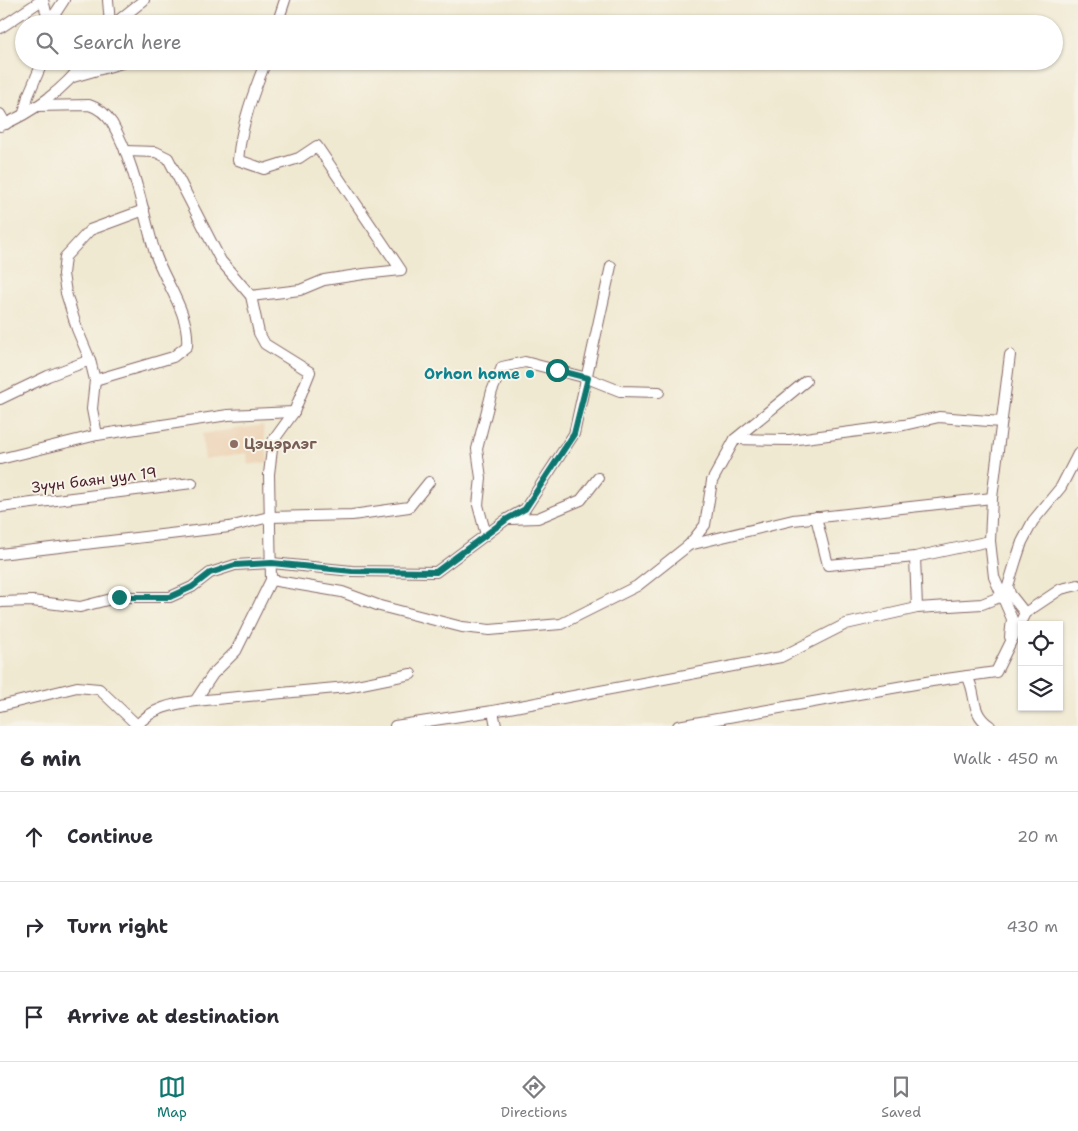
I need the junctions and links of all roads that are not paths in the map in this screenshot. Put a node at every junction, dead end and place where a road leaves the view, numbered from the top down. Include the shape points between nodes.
1 (43, 0) edge
2 (64, 0) edge
3 (108, 0) edge
4 (144, 0) edge
5 (284, 0) edge
6 (20, 15) edge
7 (47, 15) edge
8 (56, 15) edge
9 (109, 15) edge
10 (125, 15) edge
11 (280, 15) edge
12 (15, 18) edge
13 (0, 28) edge
14 (39, 70) edge
15 (78, 70) edge
16 (98, 70) edge
17 (263, 70) edge
18 (73, 77) junction
19 (36, 106) junction
20 (24, 113) junction
21 (0, 114) edge
22 (3, 125) edge
23 (125, 151) junction
24 (144, 210) junction
25 (611, 266) dead end
26 (251, 296) junction
27 (1010, 355) dead end
28 (90, 360) junction
29 (588, 378) junction
30 (94, 380) junction
31 (806, 380) dead end
32 (659, 392) dead end
33 (0, 399) edge
34 (294, 412) junction
35 (1001, 422) junction
36 (96, 435) junction
37 (736, 439) junction
38 (1078, 454) edge
39 (0, 459) edge
40 (598, 478) dead end
41 (429, 482) dead end
42 (192, 483) dead end
43 (992, 498) junction
44 (0, 507) edge
45 (269, 517) junction
46 (816, 517) junction
47 (507, 519) junction
48 (486, 535) junction
49 (990, 541) junction
50 (688, 545) junction
51 (0, 554) edge
52 (915, 557) junction
53 (272, 563) junction
54 (271, 580) junction
55 (1078, 584) edge
56 (1002, 596) junction
57 (0, 602) edge
58 (917, 608) junction
59 (1025, 613) junction
60 (1010, 643) junction
61 (411, 674) dead end
62 (967, 676) junction
63 (195, 701) junction
64 (0, 706) edge
65 (493, 712) junction
66 (137, 726) edge
67 (395, 726) edge
68 (496, 726) edge
69 (678, 726) edge
70 (990, 726) edge

1 - 6 street
1 - 7 street
2 - 8 street
3 - 9 street
4 - 10 street
5 - 11 street
12 - 13 street
14 - 20 street
15 - 18 street
16 - 18 street
17 - 26 street via 240,138 238,160 264,169 299,158 317,146 401,270 324,280 300,290
18 - 19 street
19 - 20 street
19 - 23 street via 79,104 97,108 113,125
20 - 22 street
21 - 22 street
23 - 24 street
23 - 26 street via 156,152 168,158 221,261
24 - 28 street via 90,230 65,257 66,293
24 - 30 street via 156,255 176,298 187,346 173,358
25 - 29 street
26 - 34 street via 259,334 266,344 310,372
27 - 35 street
28 - 30 street
28 - 33 street
29 - 32 street via 620,391
29 - 47 street via 574,434 525,509
29 - 48 street via 525,362 502,367 492,391 477,449 481,478 478,505
30 - 36 street via 92,408
31 - 37 street
34 - 36 street via 228,415
34 - 45 street via 273,441
35 - 37 street via 939,417 904,425 790,440
35 - 43 street
36 - 39 street
37 - 50 street via 712,482 705,525
38 - 59 street via 1061,487 1033,521 1022,542 1008,586 1010,594
40 - 47 street via 581,500 538,518
41 - 45 street via 409,507 352,516
42 - 44 street, Зүүн баян уул 19
43 - 46 street
43 - 49 street
45 - 51 street via 200,531
45 - 53 street
46 - 50 street
46 - 52 street via 828,565
47 - 48 street
48 - 53 street via 436,572 352,571
49 - 52 street
49 - 56 street via 994,577
50 - 54 street via 637,586 561,624 490,630 462,627 380,606 342,592
52 - 58 street
53 - 54 street
53 - 57 street via 235,565 210,573 192,587 170,597 119,597 80,607 32,601
54 - 63 street via 236,651 213,674
55 - 59 street via 1061,589
56 - 58 street via 982,604
56 - 60 street via 1012,619
58 - 65 street via 846,624 780,657
59 - 60 street
60 - 62 street via 996,672
61 - 63 street via 347,687
62 - 69 street
62 - 70 street via 973,685 975,710
63 - 66 street via 170,705 146,716
64 - 66 street via 77,687 99,689
65 - 67 street
65 - 68 street

